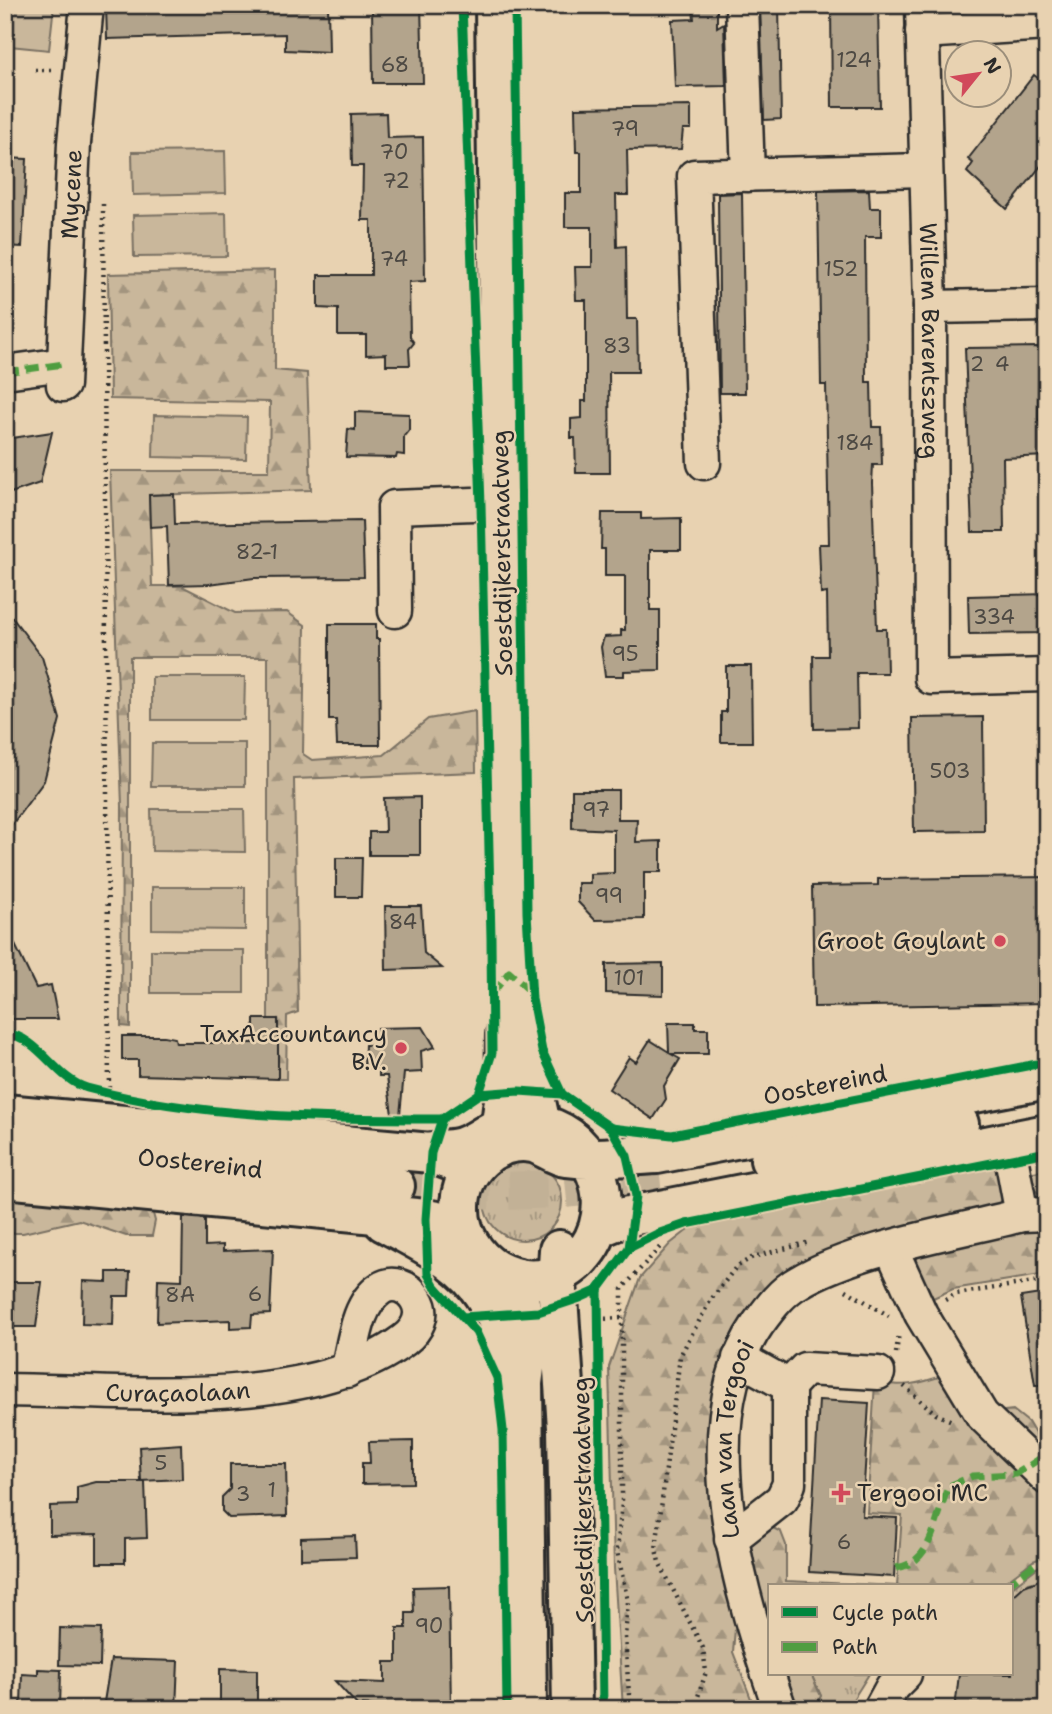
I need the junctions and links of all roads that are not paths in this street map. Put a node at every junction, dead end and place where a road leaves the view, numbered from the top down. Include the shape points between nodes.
1 (87, 5) edge
2 (495, 5) edge
3 (742, 5) edge
4 (922, 18) edge
5 (1047, 24) edge
6 (924, 170) junction
7 (748, 175) junction
8 (1047, 305) edge
9 (930, 307) junction
10 (5, 372) edge
11 (704, 463) dead end
12 (500, 503) junction
13 (395, 611) dead end
14 (1047, 675) edge
15 (512, 1008) junction
16 (1047, 1079) edge
17 (1047, 1107) edge
18 (6, 1121) edge
19 (541, 1125) junction
20 (1047, 1134) edge
21 (1008, 1141) junction
22 (487, 1144) junction
23 (576, 1158) junction
24 (5, 1178) edge
25 (668, 1179) tunnel mouth
26 (384, 1201) junction
27 (1034, 1215) edge
28 (462, 1226) junction
29 (600, 1227) junction
30 (891, 1248) junction
31 (559, 1273) junction
32 (515, 1277) junction
33 (739, 1358) junction
34 (887, 1367) road end
35 (347, 1371) dead end
36 (523, 1383) junction
37 (789, 1386) junction
38 (5, 1390) edge
39 (1047, 1478) edge
40 (731, 1539) junction
41 (768, 1671) edge
42 (769, 1676) edge
43 (903, 1676) edge
44 (527, 1709) edge
45 (572, 1709) edge
46 (780, 1709) edge
47 (880, 1709) edge

1 - 10 street, Mycene via 74,143 64,375
2 - 12 main road, Soestdijkerstraatweg
3 - 7 street
4 - 5 street
4 - 6 street, Willem Barentszweg
6 - 7 street
6 - 9 street, Willem Barentszweg
7 - 11 street via 694,176
8 - 9 street
9 - 14 street, Willem Barentszweg via 931,678
12 - 13 street via 394,506
12 - 15 main road, Soestdijkerstraatweg via 506,910
15 - 19 main road, Soestdijkerstraatweg
15 - 22 main road, Soestdijkerstraatweg
16 - 23 main road via 657,1154
17 - 25 main road
18 - 22 main road via 431,1153
18 - 26 main road, Oostereind
19 - 22 main road
19 - 23 main road via 574,1140
20 - 21 main road
21 - 27 street
21 - 29 main road via 625,1217
22 - 23 main road via 532,1143
22 - 28 main road via 462,1192
23 - 29 main road via 603,1190
23 - 31 main road via 583,1202 578,1223 559,1250
24 - 26 main road
26 - 28 main road via 426,1219
26 - 36 main road via 426,1245 478,1287 495,1315
27 - 30 street, Laan van Tergooi
28 - 32 main road via 481,1259
29 - 31 main road via 588,1249
30 - 33 street, Laan van Tergooi via 841,1262 797,1283 769,1308
30 - 39 street via 921,1314 982,1415
31 - 32 main road via 533,1279
31 - 45 main road, Soestdijkerstraatweg
32 - 36 main road via 528,1345
33 - 37 street
33 - 40 street, Laan van Tergooi via 723,1459
34 - 37 street via 805,1369
35 - 38 street, Curaçaolaan via 270,1388 204,1392
36 - 44 main road
37 - 40 street via 789,1484 782,1499
40 - 41 street, Laan van Tergooi
42 - 46 street, Laan van Tergooi
43 - 47 street

